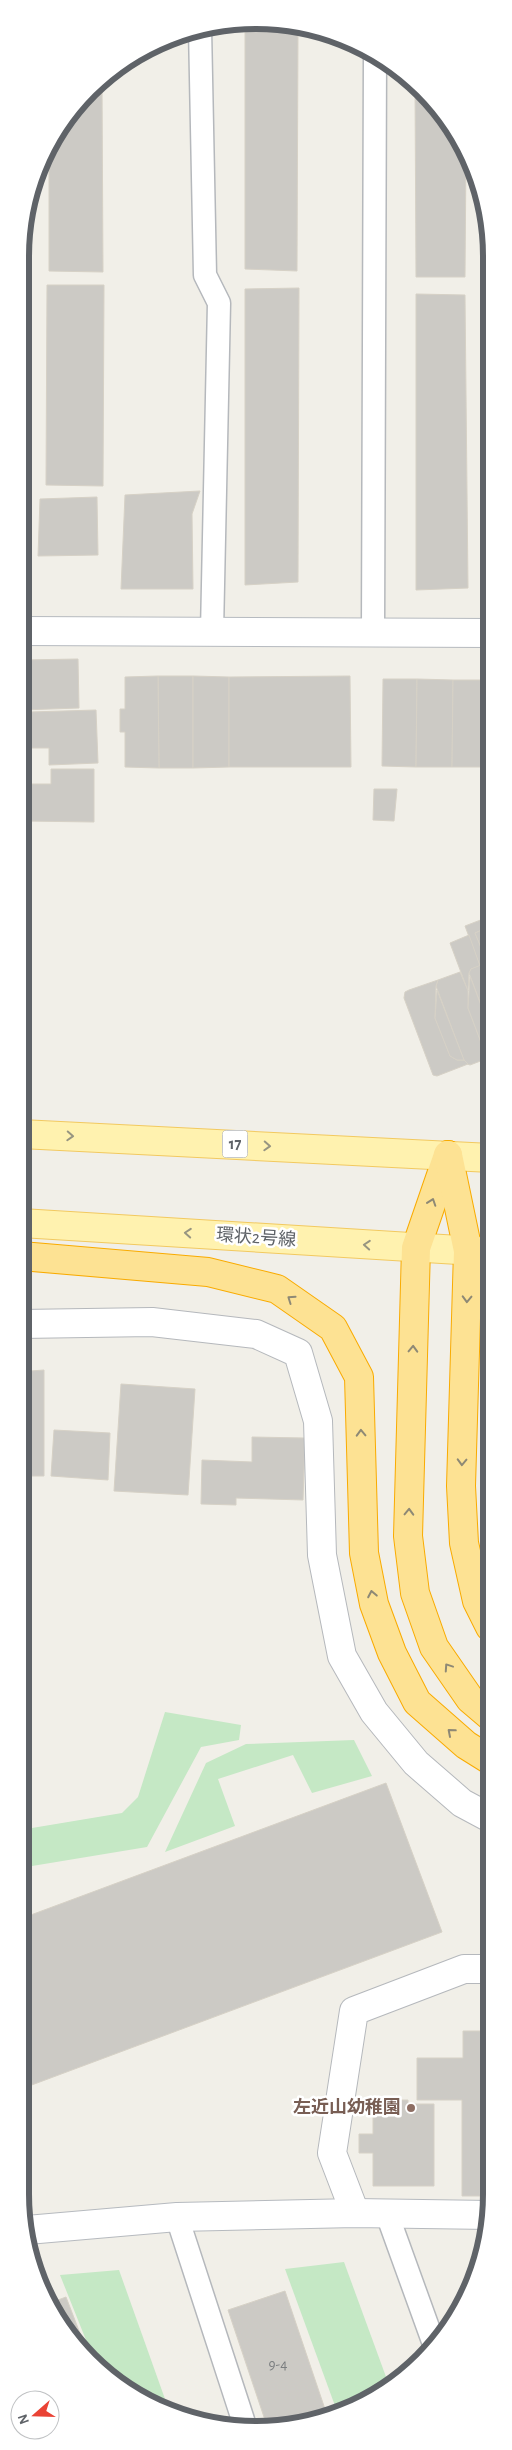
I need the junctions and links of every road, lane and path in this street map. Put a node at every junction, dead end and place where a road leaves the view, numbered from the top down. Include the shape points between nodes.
1 (200, 35) edge
2 (374, 62) edge
3 (29, 631) edge
4 (212, 632) junction
5 (373, 632) junction
6 (483, 633) edge
7 (29, 1134) edge
8 (448, 1155) junction
9 (483, 1157) edge
10 (29, 1224) edge
11 (416, 1248) junction
12 (479, 1251) edge
13 (29, 1257) edge
14 (29, 1324) edge
15 (483, 1613) edge
16 (483, 1710) edge
17 (483, 1756) edge
18 (483, 1814) edge
19 (483, 1969) edge
20 (355, 2213) junction
21 (386, 2214) junction
22 (482, 2215) edge
23 (176, 2217) junction
24 (32, 2230) edge
25 (432, 2338) edge
26 (243, 2421) edge

1 - 4 lane via 205,275 219,303
2 - 5 lane
3 - 4 street
4 - 5 street
5 - 6 street
7 -> 8 main road, 17
8 - 9 main road, 17
11 -> 8 highway
8 - 12 highway
11 -> 10 main road, 環状2号線
11 - 12 main road, 環状2号線
16 -> 11 highway via 470,1699 434,1647 415,1593 408,1536
12 -> 15 highway via 461,1486 464,1543 477,1601
17 -> 13 highway via 417,1702 392,1653 374,1604 364,1554 359,1377 333,1328 277,1289 208,1272
14 - 18 street via 152,1322 256,1334 298,1353 318,1421 322,1554 342,1656 374,1712 416,1763 462,1804
19 - 20 street via 464,1969 354,2011 332,2153
20 - 21 street
20 - 23 street
21 - 22 street
21 - 25 lane
23 - 24 street
23 - 26 lane

